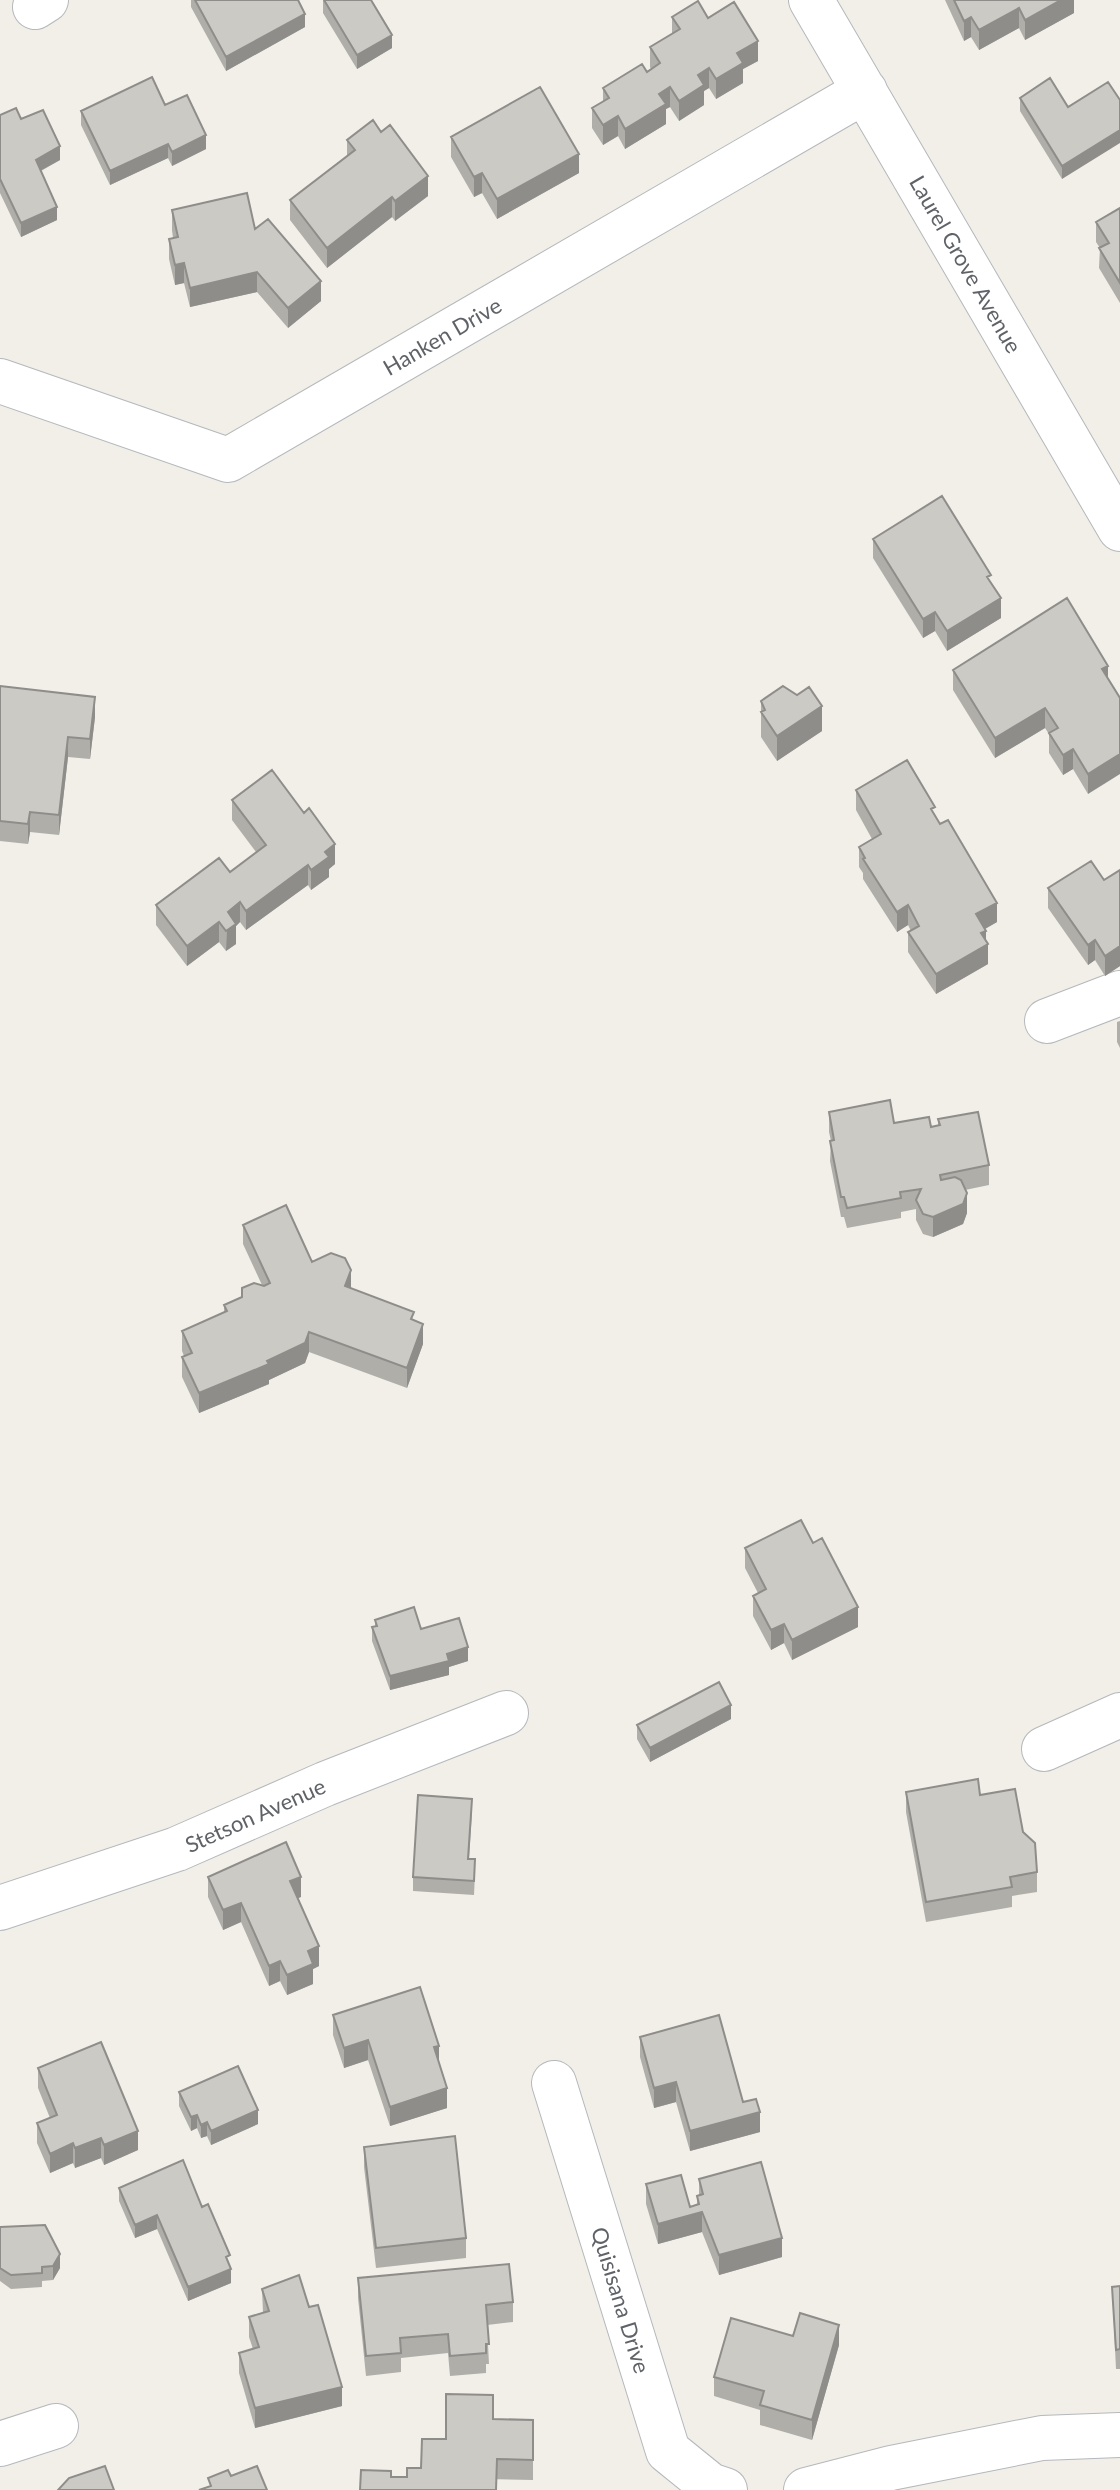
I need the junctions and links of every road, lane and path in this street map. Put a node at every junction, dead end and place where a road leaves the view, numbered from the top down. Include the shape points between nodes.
1 (811, 0) edge
2 (865, 91) junction
3 (0, 381) edge
4 (1120, 529) edge
5 (1120, 993) edge
6 (1047, 1021) dead end
7 (506, 1713) dead end
8 (1120, 1715) edge
9 (1044, 1749) dead end
10 (0, 1908) edge
11 (554, 2083) dead end
12 (56, 2426) dead end
13 (1120, 2435) edge
14 (0, 2444) edge
15 (725, 2490) edge
16 (806, 2490) edge

1 - 2 street, Laurel Grove Avenue
2 - 3 street, Hanken Drive via 228,460
2 - 4 street, Laurel Grove Avenue
5 - 6 street
7 - 10 street, Stetson Avenue via 177,1849
8 - 9 street
11 - 15 street, Quisisana Drive via 668,2451 710,2485
12 - 14 street
13 - 16 street via 1042,2438

